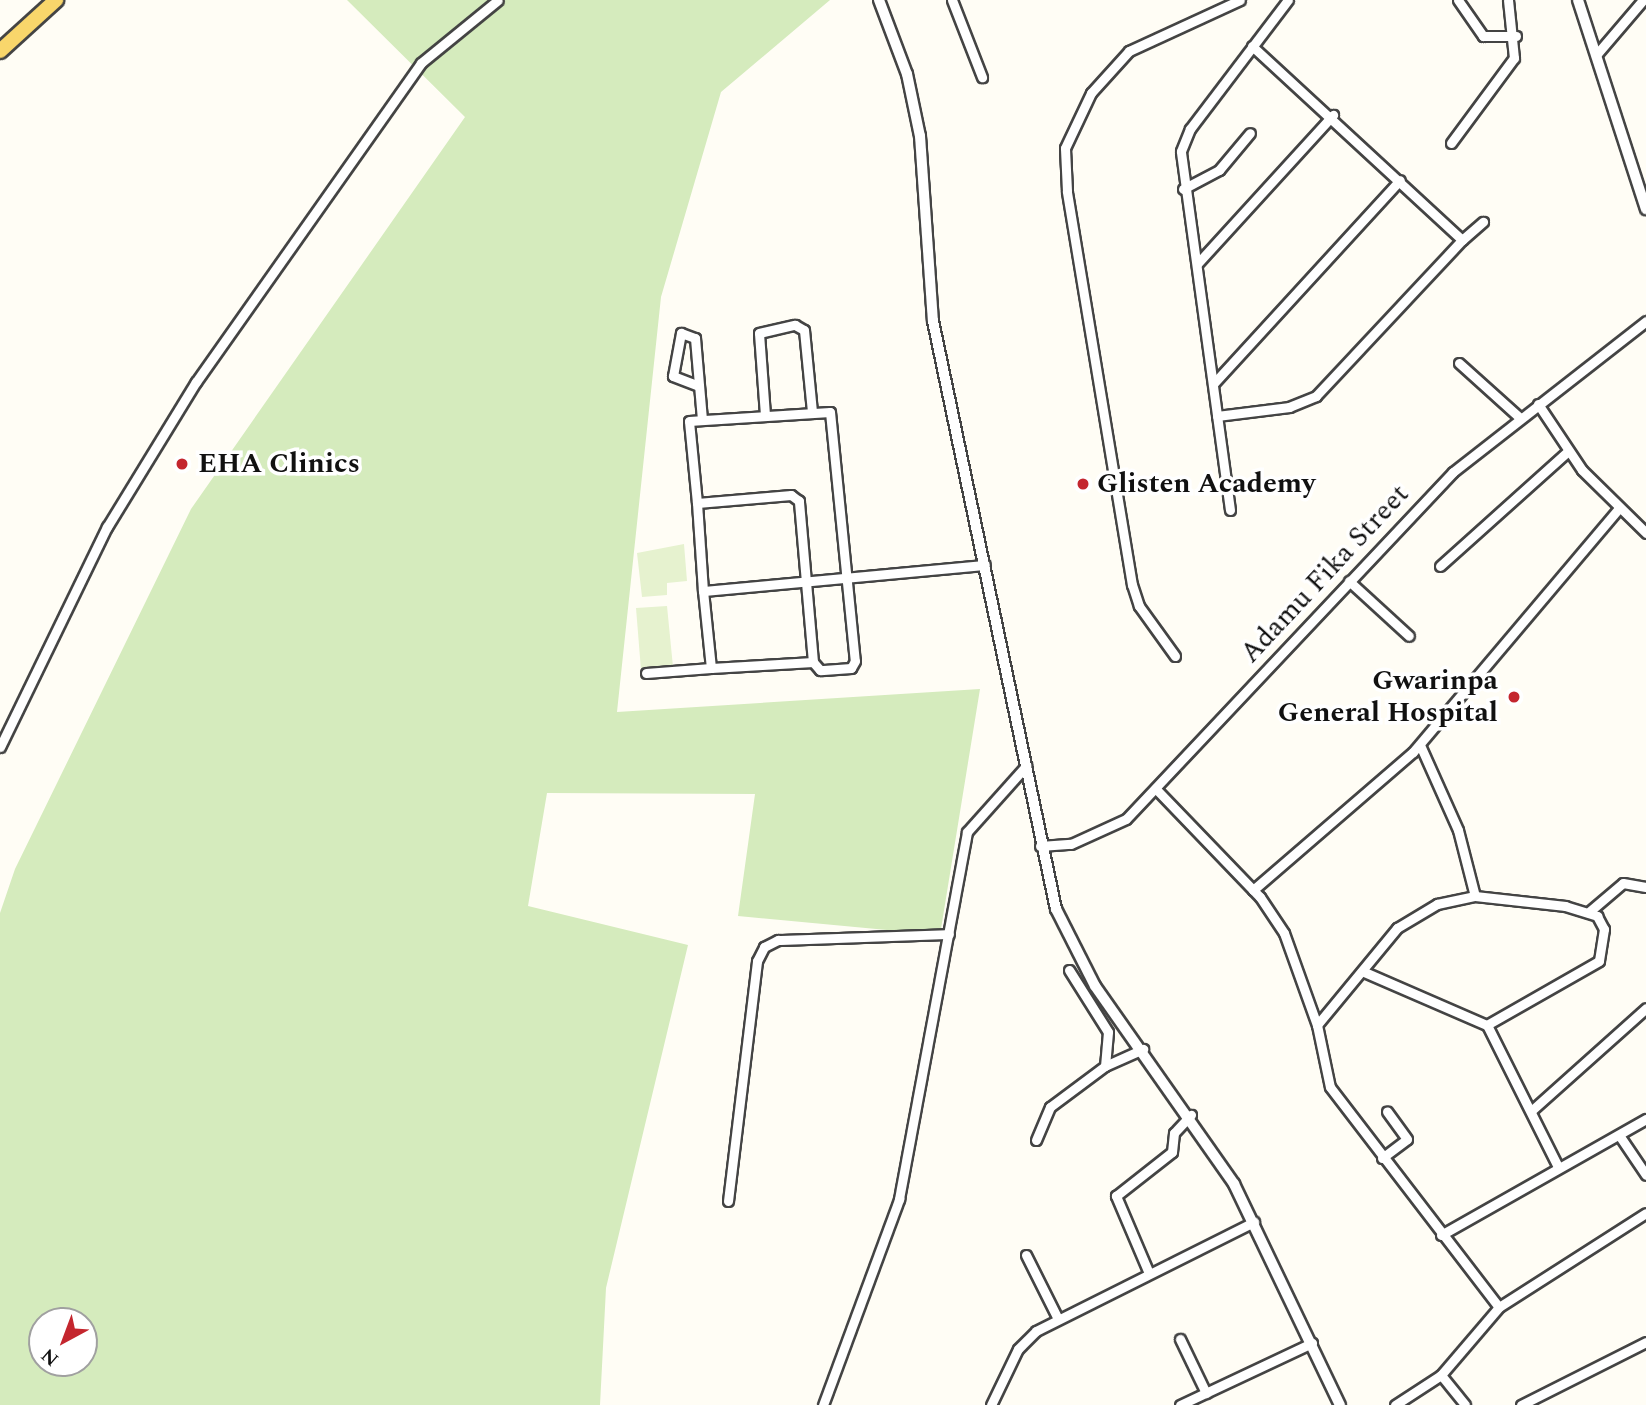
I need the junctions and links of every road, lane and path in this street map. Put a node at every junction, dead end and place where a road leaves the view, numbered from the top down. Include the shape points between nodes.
1 (56, 0) edge
2 (498, 0) edge
3 (879, 0) edge
4 (952, 0) edge
5 (1240, 0) edge
6 (1458, 0) edge
7 (1508, 0) edge
8 (1578, 0) edge
9 (1643, 0) edge
10 (1286, 1) edge
11 (1516, 36) junction
12 (1252, 46) junction
13 (0, 51) edge
14 (1596, 55) junction
15 (982, 77) dead end
16 (1333, 115) junction
17 (1250, 134) dead end
18 (1451, 143) dead end
19 (1401, 180) junction
20 (1183, 189) junction
21 (1646, 209) edge
22 (1483, 222) dead end
23 (1462, 240) junction
24 (1197, 264) junction
25 (1646, 321) edge
26 (1459, 363) dead end
27 (1214, 383) junction
28 (699, 386) junction
29 (1538, 404) junction
30 (811, 411) junction
31 (765, 415) junction
32 (1217, 416) junction
33 (1520, 418) junction
34 (702, 421) junction
35 (1568, 451) junction
36 (697, 503) junction
37 (1618, 509) junction
38 (1230, 510) dead end
39 (1646, 533) edge
40 (985, 565) junction
41 (1440, 566) dead end
42 (846, 578) junction
43 (1349, 581) junction
44 (806, 582) junction
45 (703, 591) junction
46 (1409, 636) dead end
47 (1175, 656) dead end
48 (813, 662) junction
49 (711, 668) junction
50 (646, 673) dead end
51 (1420, 744) junction
52 (0, 747) edge
53 (1026, 766) junction
54 (1156, 789) junction
55 (1040, 846) junction
56 (1646, 887) edge
57 (1253, 890) junction
58 (1475, 896) junction
59 (1590, 912) junction
60 (949, 934) junction
61 (1069, 970) dead end
62 (1362, 971) junction
63 (1646, 1008) edge
64 (1317, 1025) junction
65 (1487, 1025) junction
66 (1143, 1049) junction
67 (1105, 1066) junction
68 (1387, 1111) dead end
69 (1531, 1111) junction
70 (1191, 1115) junction
71 (1646, 1119) edge
72 (1619, 1135) junction
73 (1036, 1140) dead end
74 (1382, 1158) junction
75 (1557, 1165) junction
76 (1646, 1175) edge
77 (728, 1201) dead end
78 (1646, 1213) edge
79 (1254, 1222) junction
80 (1441, 1236) junction
81 (1026, 1255) dead end
82 (1148, 1271) junction
83 (1499, 1307) junction
84 (1056, 1317) junction
85 (1180, 1339) dead end
86 (1646, 1342) edge
87 (1312, 1343) junction
88 (1441, 1375) junction
89 (1206, 1393) junction
90 (823, 1405) edge
91 (990, 1405) edge
92 (1180, 1405) edge
93 (1340, 1405) edge
94 (1395, 1405) edge
95 (1465, 1405) edge
96 (1521, 1405) edge

1 - 13 main road
2 - 52 street via 421,63 196,382 107,527
3 - 40 street via 907,74 920,136 928,292
4 - 15 street
5 - 47 street via 1129,51 1091,93 1065,148 1066,191 1132,585 1139,606
6 - 11 street via 1483,36
7 - 11 street
8 - 14 street
9 - 14 street
10 - 12 street
11 - 18 street via 1507,71
12 - 16 street
12 - 20 street via 1190,129 1181,151
14 - 21 street
16 - 19 street
16 - 24 street
17 - 20 street via 1219,170
19 - 23 street
19 - 27 street
20 - 24 street
22 - 23 street
23 - 32 street via 1316,396 1289,407
24 - 27 street
25 - 29 street, Adamu Fika Street
26 - 33 street
27 - 32 street
28 - 28 street via 695,338 681,332 673,376
28 - 34 street
29 - 33 street, Adamu Fika Street
29 - 35 street
30 - 31 street
30 - 31 street via 804,330 795,325 759,333
30 - 42 street via 832,414
31 - 34 street
32 - 38 street
33 - 43 street, Adamu Fika Street via 1453,472
34 - 36 street via 689,421
35 - 37 street
35 - 41 street
36 - 44 street via 795,497
36 - 45 street
37 - 39 street
37 - 51 street
40 - 42 street
40 - 53 street
42 - 44 street
42 - 48 street via 854,665 820,670
43 - 46 street
43 - 54 street, Adamu Fika Street
44 - 45 street
44 - 48 street
45 - 49 street
48 - 49 street
49 - 50 street
51 - 57 street
51 - 58 street via 1458,830
53 - 55 street
53 - 60 street via 968,832
54 - 55 street, Adamu Fika Street via 1116,826 1071,844
54 - 57 street
55 - 66 street via 1065,935
56 - 59 street via 1623,883
57 - 64 street via 1284,933
58 - 59 street
58 - 62 street via 1412,917
59 - 65 street via 1604,929 1599,961
60 - 77 street via 778,940 764,947 757,961
60 - 90 street via 899,1199
61 - 67 street via 1108,1032
62 - 64 street
62 - 65 street
63 - 69 street
64 - 74 street via 1330,1087
65 - 69 street
66 - 67 street
66 - 70 street
67 - 73 street via 1042,1114
68 - 74 street via 1407,1139
69 - 75 street
70 - 79 street
70 - 82 street via 1174,1133 1172,1152 1116,1196
71 - 72 street
72 - 75 street
72 - 76 street
74 - 80 street
75 - 80 street
78 - 83 street
79 - 82 street
79 - 87 street
80 - 83 street
81 - 84 street
82 - 84 street
83 - 88 street
84 - 91 street via 1018,1349
85 - 89 street
86 - 96 street
87 - 89 street
87 - 93 street
88 - 94 street
88 - 95 street
89 - 92 street

